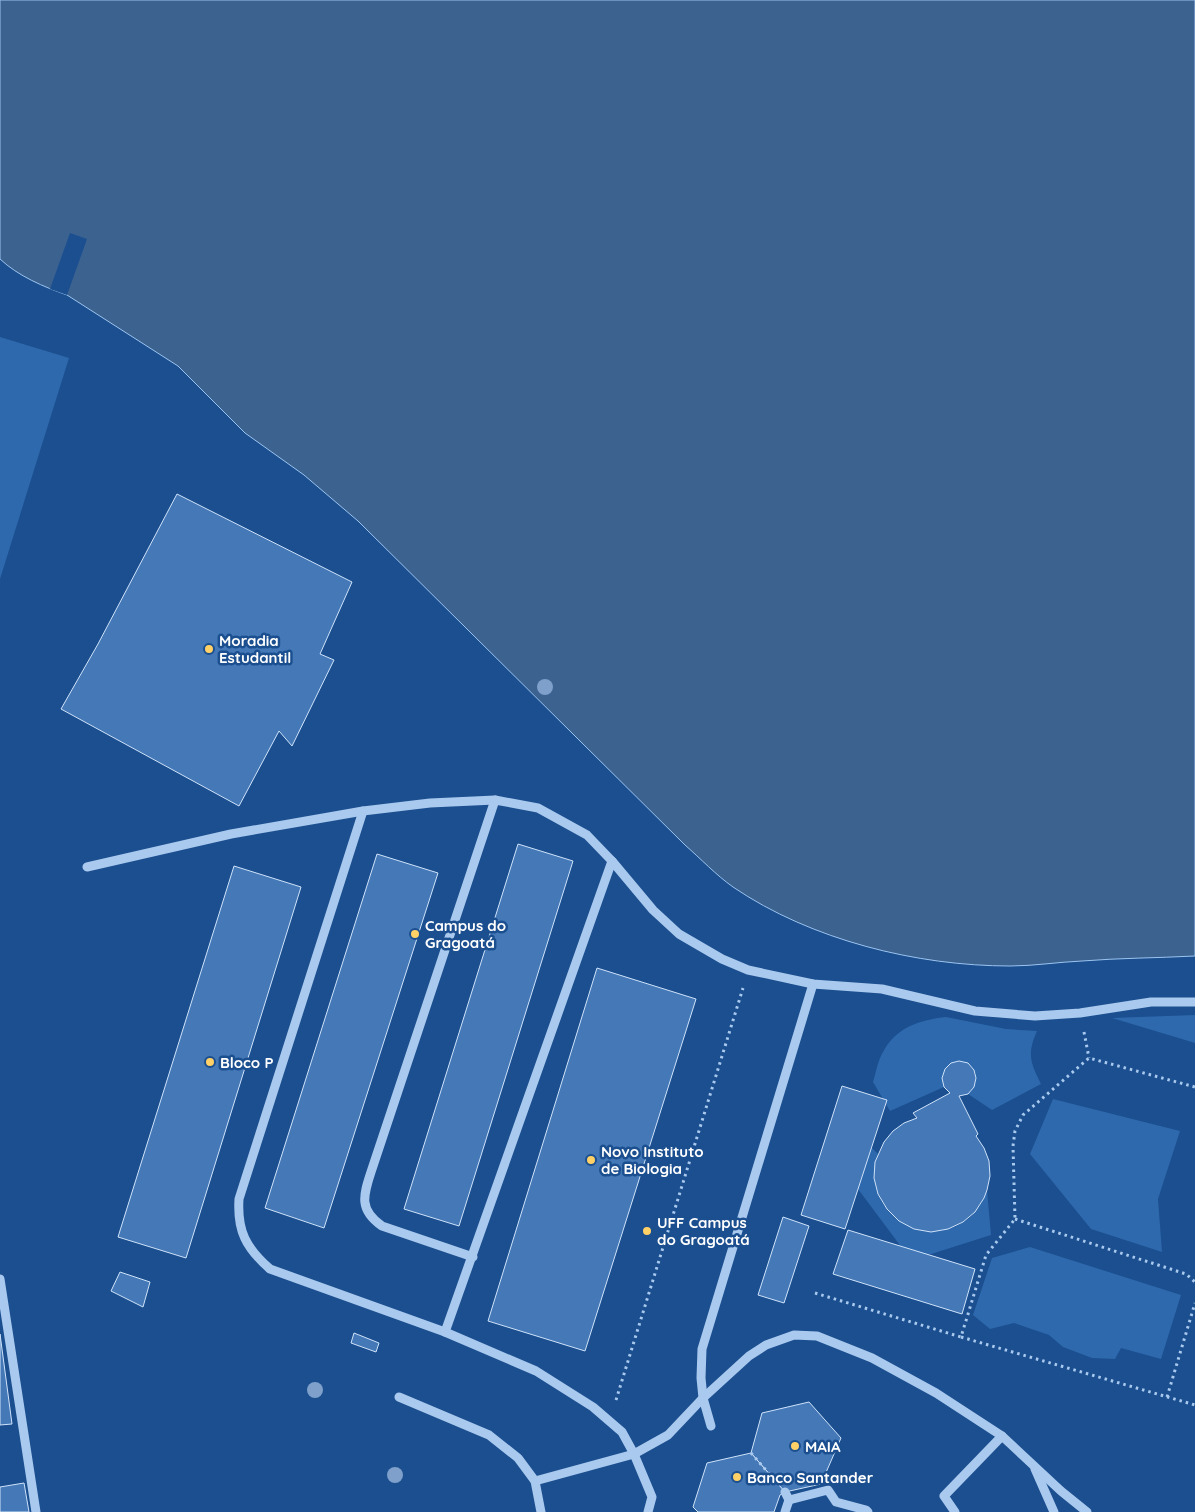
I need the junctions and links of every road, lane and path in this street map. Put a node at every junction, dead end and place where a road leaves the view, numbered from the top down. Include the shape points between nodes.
1 (495, 800) junction
2 (363, 812) junction
3 (612, 861) junction
4 (87, 867) dead end
5 (748, 970) junction
6 (813, 984) junction
7 (1195, 1002) edge
8 (1080, 1013) junction
9 (1088, 1058) junction
10 (1195, 1088) edge
11 (1015, 1219) junction
12 (473, 1257) junction
13 (0, 1279) edge
14 (1195, 1282) edge
15 (815, 1293) dead end
16 (1195, 1303) edge
17 (445, 1332) junction
18 (961, 1337) junction
19 (399, 1397) dead end
20 (1167, 1397) junction
21 (703, 1398) junction
22 (1195, 1406) edge
23 (610, 1420) junction
24 (711, 1426) dead end
25 (1002, 1436) junction
26 (751, 1453) dead end
27 (634, 1454) junction
28 (1034, 1466) junction
29 (535, 1481) junction
30 (787, 1496) junction
31 (36, 1512) edge
32 (541, 1512) edge
33 (648, 1512) edge
34 (785, 1512) edge
35 (868, 1512) edge
36 (955, 1512) edge
37 (1054, 1512) edge
38 (1087, 1512) edge

1 - 2 street via 430,802
1 - 3 street via 538,808 587,835
1 - 12 street via 370,1172 364,1201 367,1212 382,1226
2 - 4 street via 231,834
2 - 17 street via 243,1185 238,1214 246,1242 256,1257 270,1268
3 - 5 street via 653,910 679,934
3 - 12 street
5 - 6 street
5 - 23 path
6 - 8 street via 882,989 975,1011 1035,1016
6 - 21 street via 702,1349
7 - 8 street via 1150,1002
8 - 9 path
9 - 10 path
9 - 11 path via 1023,1114 1015,1131
11 - 14 path via 1186,1274
11 - 18 path via 986,1255
12 - 17 street
13 - 31 street
15 - 18 path
16 - 20 path
17 - 23 street via 536,1371
18 - 20 path
19 - 29 street via 489,1436 518,1458
20 - 22 path
21 - 24 street
21 - 25 street via 749,1356 766,1345 794,1335 817,1336 872,1358 936,1393
21 - 27 street via 668,1435
23 - 27 street via 622,1432
25 - 28 street
25 - 36 street via 944,1496
26 - 30 path
27 - 29 street
27 - 33 street via 652,1497
28 - 37 street
28 - 38 street
29 - 32 street
30 - 34 street
30 - 35 street via 828,1490 836,1502

